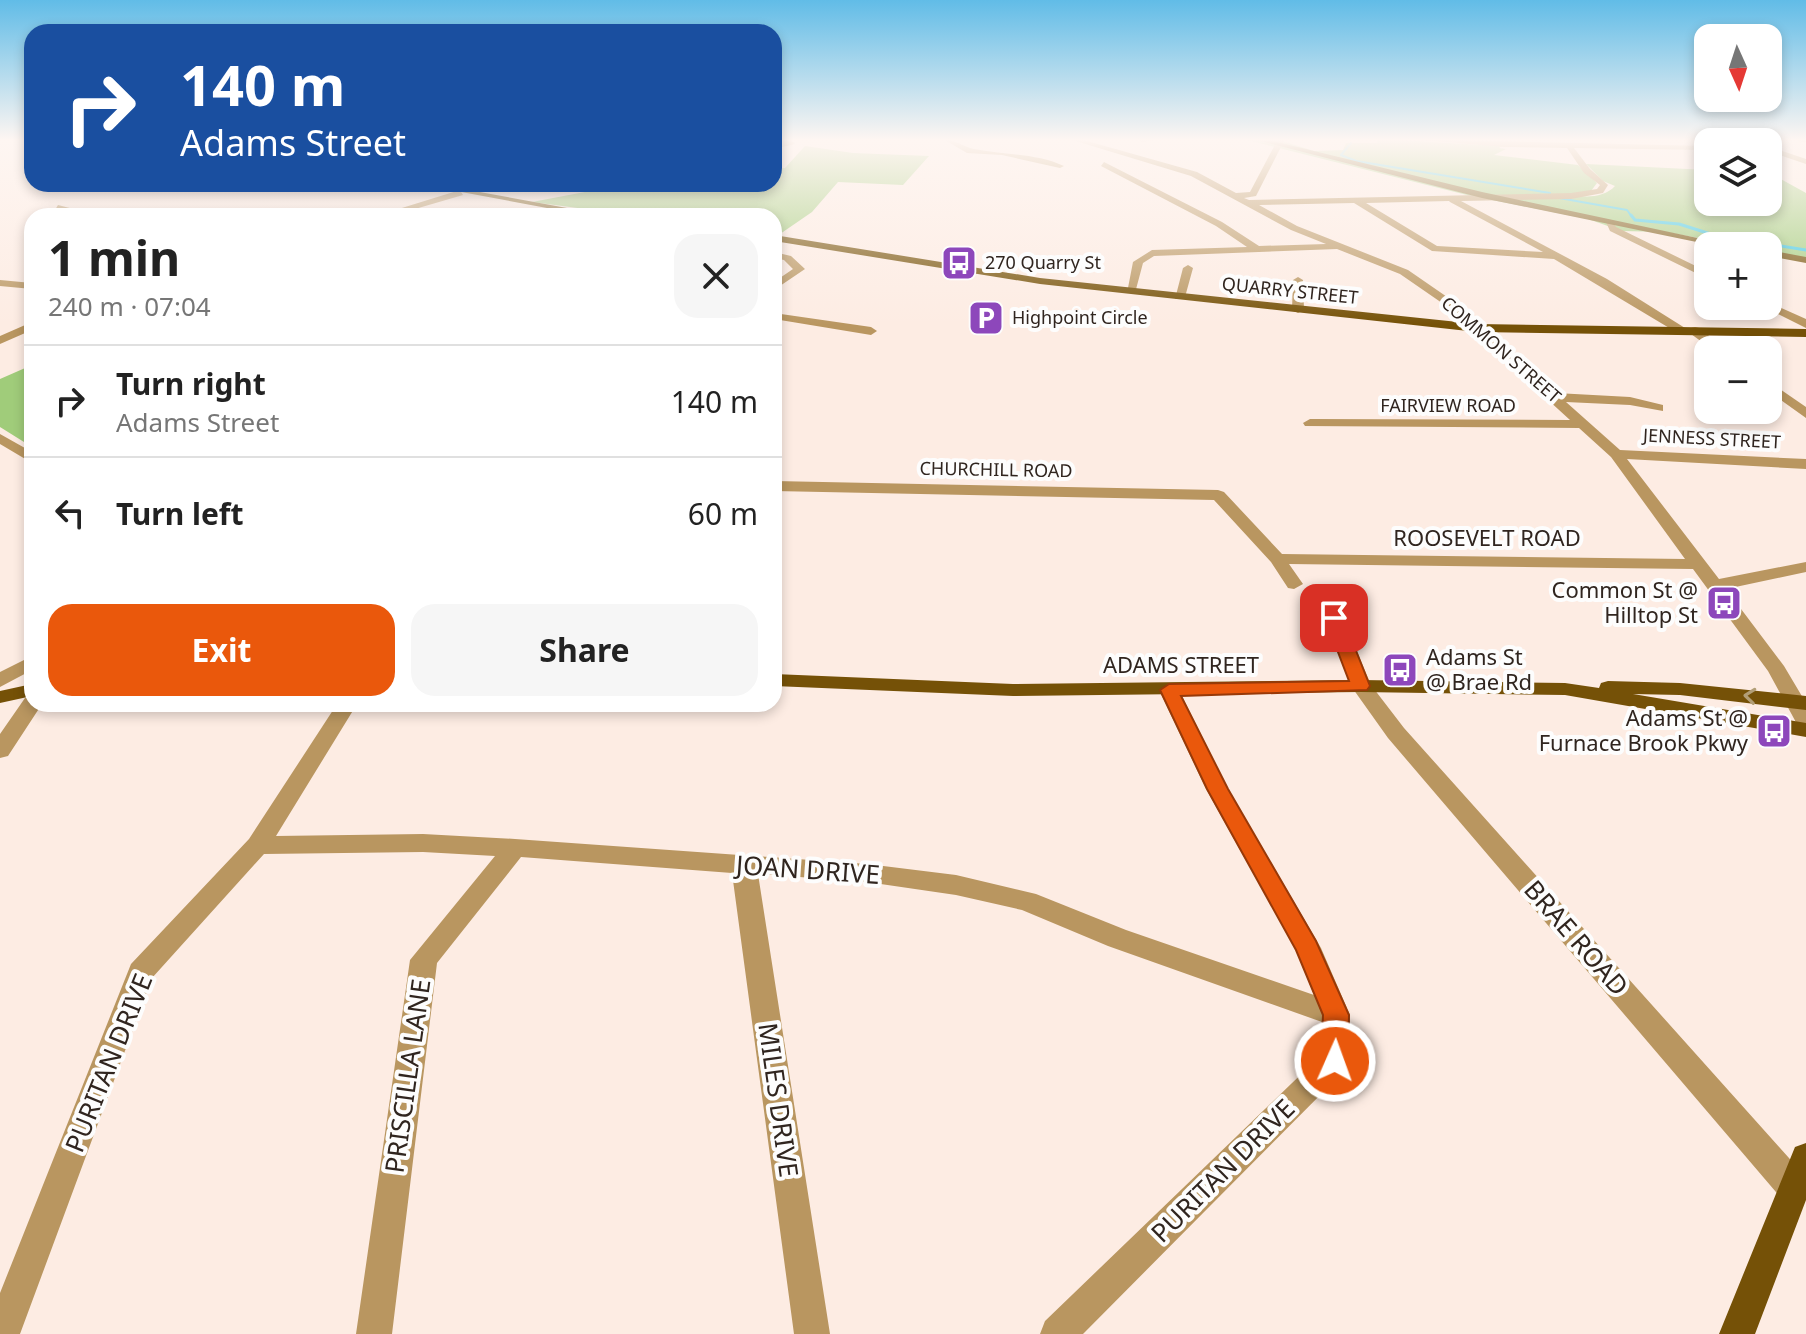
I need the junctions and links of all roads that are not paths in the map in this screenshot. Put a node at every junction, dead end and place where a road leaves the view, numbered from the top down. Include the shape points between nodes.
1 (432, 201) edge
2 (512, 201) edge
3 (1175, 201) edge
4 (1243, 201) edge
5 (1357, 201) edge
6 (1456, 201) edge
7 (1510, 201) edge
8 (408, 208) edge
9 (555, 208) edge
10 (1608, 222) junction
11 (782, 239) edge
12 (1694, 239) edge
13 (803, 242) junction
14 (1345, 247) junction
15 (1255, 248) junction
16 (782, 252) edge
17 (1558, 256) junction
18 (1782, 256) edge
19 (782, 257) edge
20 (1806, 260) edge
21 (1188, 268) dead end
22 (1694, 269) edge
23 (1298, 280) dead end
24 (782, 281) edge
25 (0, 283) edge
26 (17, 284) junction
27 (24, 285) edge
28 (0, 291) edge
29 (1131, 291) junction
30 (1179, 297) junction
31 (1298, 310) junction
32 (1782, 312) edge
33 (782, 317) edge
34 (1806, 324) edge
35 (1477, 328) junction
36 (24, 330) edge
37 (871, 331) dead end
38 (1688, 331) junction
39 (1806, 333) edge
40 (1697, 336) edge
41 (0, 340) edge
42 (1782, 396) edge
43 (1556, 397) junction
44 (1658, 408) dead end
45 (1806, 414) edge
46 (1310, 423) dead end
47 (1585, 424) junction
48 (0, 438) edge
49 (24, 454) edge
50 (1616, 454) junction
51 (1806, 464) edge
52 (782, 486) edge
53 (1277, 559) junction
54 (1696, 564) junction
55 (1806, 567) edge
56 (1294, 584) dead end
57 (1713, 586) junction
58 (1334, 618) dead end
59 (24, 667) edge
60 (782, 680) edge
61 (0, 681) edge
62 (1361, 686) junction
63 (1169, 690) junction
64 (1588, 690) junction
65 (24, 692) edge
66 (0, 697) edge
67 (1804, 707) edge
68 (26, 712) edge
69 (342, 712) edge
70 (1806, 730) edge
71 (0, 751) edge
72 (258, 845) junction
73 (515, 848) junction
74 (744, 866) junction
75 (1336, 1015) junction
76 (1800, 1173) edge
77 (2, 1334) edge
78 (374, 1334) edge
79 (812, 1334) edge
80 (1058, 1334) edge
81 (1737, 1334) edge

1 - 8 street
2 - 9 main road
3 - 15 street
4 - 14 street, COMMON STREET
5 - 17 street via 1435,249
6 - 17 street
7 - 10 main road
10 - 12 main road
10 - 22 street
11 - 13 main road, QUARRY STREET
13 - 16 street
13 - 29 main road, QUARRY STREET via 999,276
14 - 15 street
14 - 35 street, COMMON STREET via 1418,280
15 - 29 street via 1152,253 1138,262
17 - 38 street
18 - 20 main road
19 - 24 street via 800,269
21 - 30 street
23 - 31 street
25 - 26 street
26 - 27 street
26 - 28 street
29 - 30 main road, QUARRY STREET
30 - 31 main road, QUARRY STREET
31 - 35 main road, QUARRY STREET
32 - 34 street
33 - 37 street
35 - 38 main road, QUARRY STREET
35 - 43 street, COMMON STREET
36 - 41 street
38 - 39 main road, QUARRY STREET
38 - 40 street
42 - 45 street
43 - 44 street
43 - 47 street, COMMON STREET
46 - 47 street, FAIRVIEW ROAD
47 - 50 street, COMMON STREET
48 - 49 street
50 - 51 street, JENNESS STREET
50 - 54 street, COMMON STREET
52 - 53 street, CHURCHILL ROAD via 1218,495
53 - 54 street, ROOSEVELT ROAD
53 - 56 street
54 - 57 street, COMMON STREET
55 - 57 street
57 - 67 street, COMMON STREET
58 - 62 street, BRAE ROAD
59 - 61 street
60 - 63 main road, ADAMS STREET
62 - 63 main road, ADAMS STREET
62 - 64 main road, ADAMS STREET
62 - 76 street, BRAE ROAD via 1396,733
63 - 75 street, PURITAN DRIVE via 1217,789 1308,948
67 -> 64 main road, ADAMS STREET via 1627,685
64 - 70 main road, ADAMS STREET
65 - 66 main road
68 - 71 street
69 - 72 street, PURITAN DRIVE
72 - 73 street, JOAN DRIVE
72 - 77 street, PURITAN DRIVE via 141,972
73 - 74 street, JOAN DRIVE
73 - 78 street, PRISCILLA LANE via 424,960
74 - 75 street, JOAN DRIVE via 867,873 1027,901
74 - 79 street, MILES DRIVE
75 - 80 street, PURITAN DRIVE via 1335,1061
76 - 81 main road

